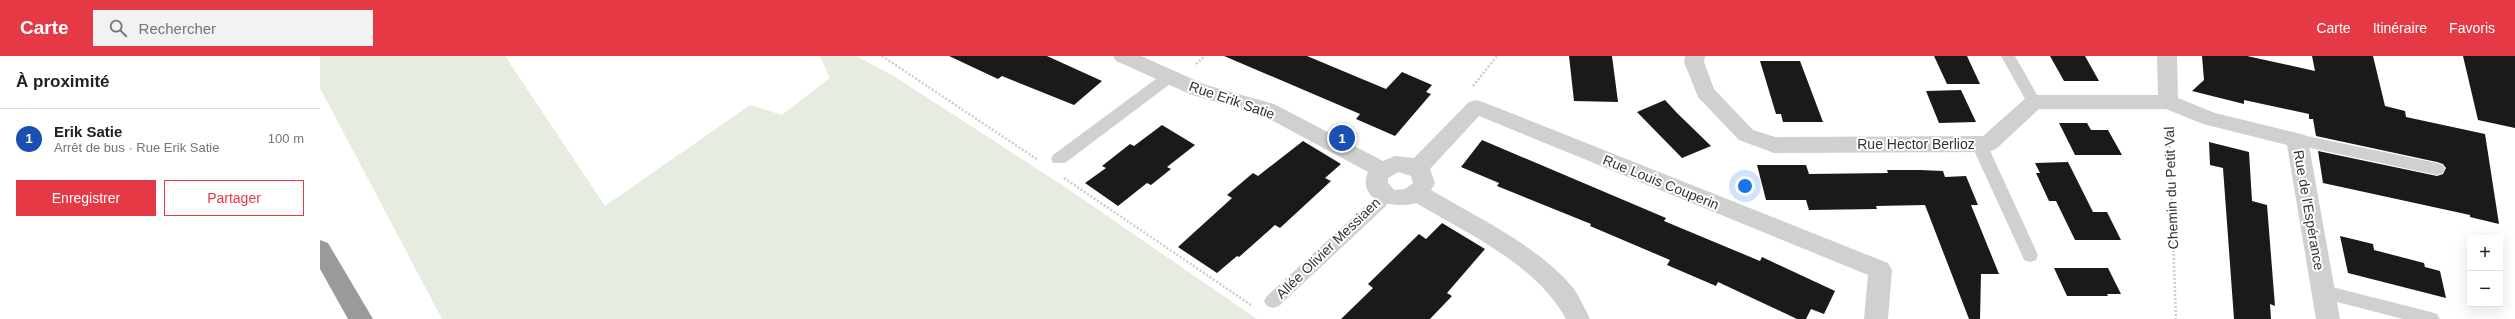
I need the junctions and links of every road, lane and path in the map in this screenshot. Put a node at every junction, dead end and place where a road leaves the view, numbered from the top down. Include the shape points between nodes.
1 (882, 56) edge
2 (1123, 56) edge
3 (1497, 56) edge
4 (1695, 56) edge
5 (2008, 56) edge
6 (2168, 56) edge
7 (1169, 77) junction
8 (2034, 102) junction
9 (2168, 102) junction
10 (1476, 107) junction
11 (2297, 140) junction
12 (1979, 144) junction
13 (1059, 159) dead end
14 (1040, 162) dead end
15 (1416, 168) junction
16 (2437, 169) dead end
17 (1382, 170) junction
18 (1060, 175) dead end
19 (1418, 193) junction
20 (1384, 194) junction
21 (320, 248) edge
22 (2030, 255) dead end
23 (2324, 292) junction
24 (1273, 301) dead end
25 (1253, 306) dead end
26 (361, 319) edge
27 (1578, 319) edge
28 (1876, 319) edge
29 (2176, 319) edge
30 (2328, 319) edge
31 (2431, 319) edge

1 - 14 path
2 - 7 street, Rue Erik Satie
3 - 10 path via 1468,91
4 - 12 street, Rue Hector Berlioz via 1694,62 1705,92 1746,135 1774,144
5 - 8 lane
6 - 9 street
7 - 13 lane
7 - 17 street, Rue Erik Satie via 1199,90 1267,110
8 - 9 street
8 - 12 street, Rue Hector Berlioz via 1988,144
9 - 11 street, Rue de l'Espérance via 2210,120
9 - 29 path, Chemin du Petit Val
10 - 15 street
10 - 28 street, Rue Louis Couperin via 1880,270
11 - 16 lane
11 - 23 street, Rue de l'Espérance
12 - 22 lane
15 - 17 street via 1402,164
15 - 19 street via 1421,172 1424,183
17 - 20 street via 1378,174 1376,185
18 - 25 path
19 - 20 street via 1397,199
19 - 27 street via 1527,260 1546,275 1566,297
20 - 24 lane, Allée Olivier Messiaen via 1380,202
21 - 26 highway
23 - 30 street, Rue de l'Espérance
23 - 31 lane

